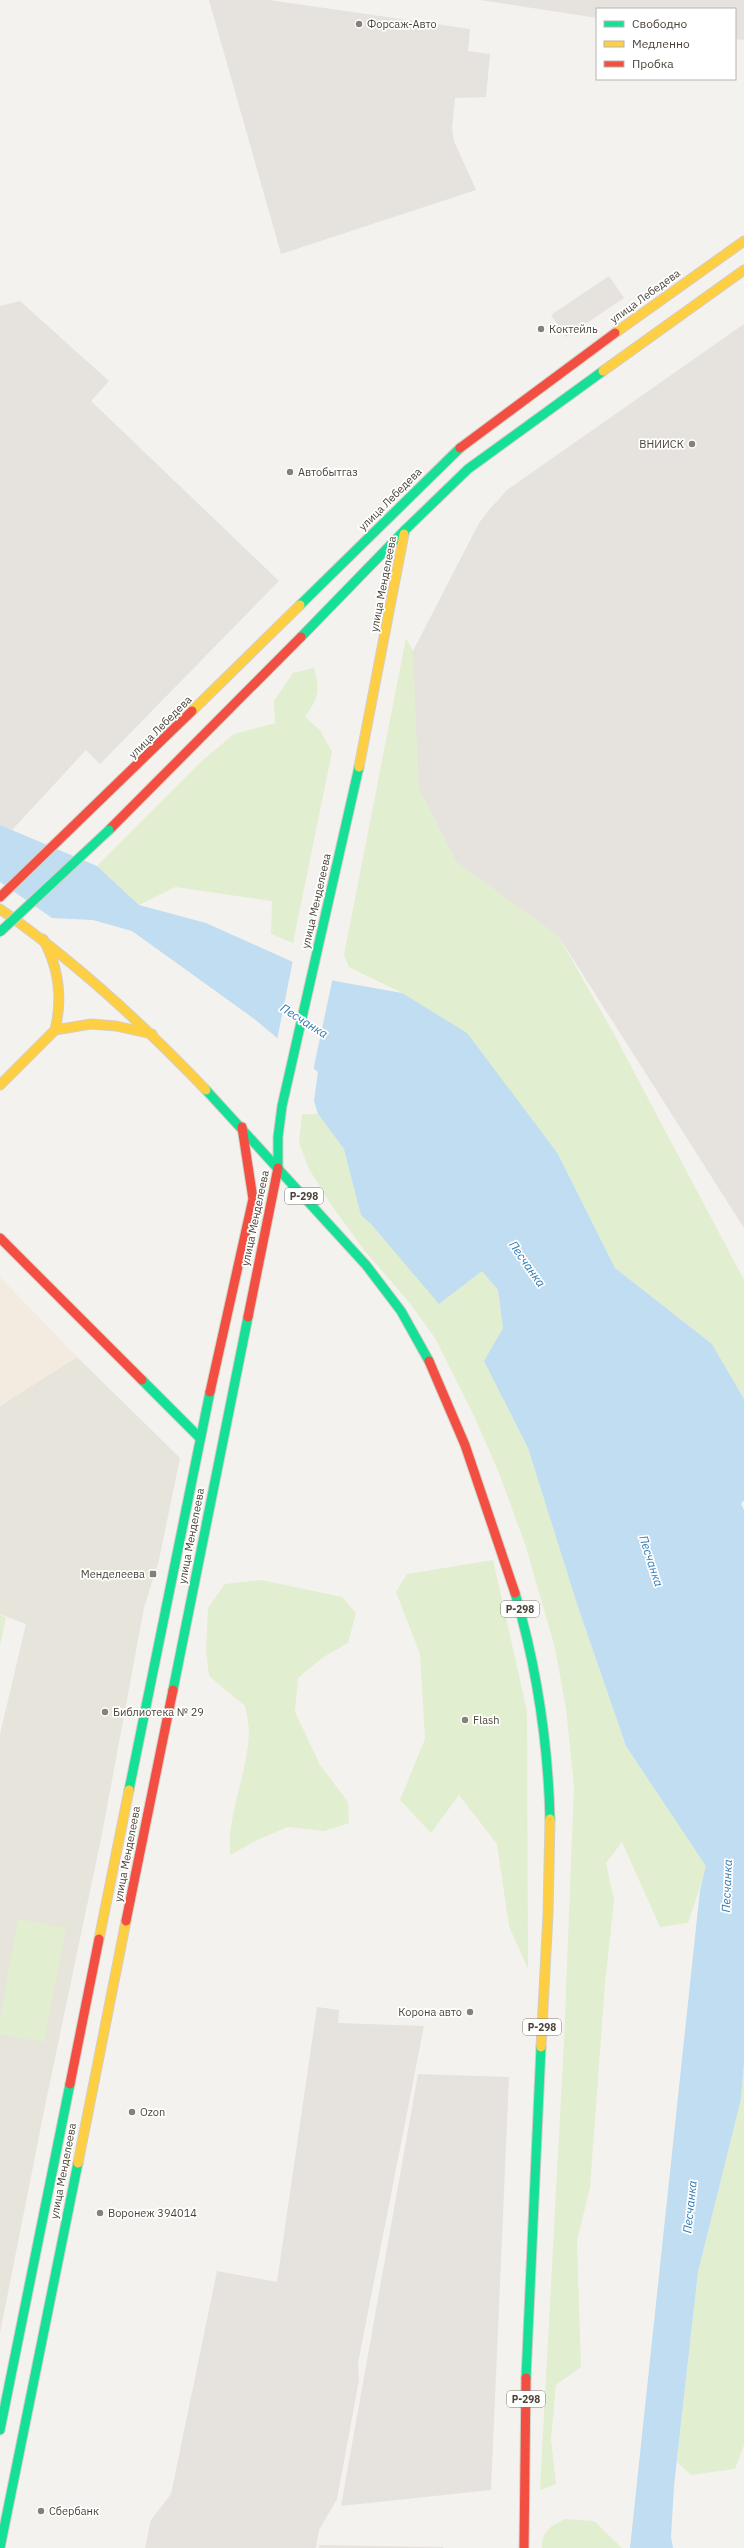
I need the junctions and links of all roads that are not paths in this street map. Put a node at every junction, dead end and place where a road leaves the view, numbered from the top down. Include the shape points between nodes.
1 (744, 241) edge
2 (744, 270) edge
3 (405, 530) junction
4 (0, 897) edge
5 (0, 909) edge
6 (0, 932) edge
7 (43, 938) junction
8 (54, 1030) junction
9 (152, 1034) junction
10 (0, 1085) edge
11 (242, 1127) junction
12 (264, 1152) junction
13 (278, 1168) junction
14 (253, 1199) junction
15 (0, 1238) edge
16 (200, 1438) junction
17 (123, 1875) junction
18 (0, 2430) edge
19 (0, 2548) edge
20 (524, 2548) edge

1 - 4 main road, улица Лебедева via 644,311 456,451 88,814
2 - 3 main road via 468,469
3 - 6 main road, bridge via 108,830
3 - 13 main road, улица Менделеева via 366,737 282,1106
5 - 7 main road
7 - 8 main road via 51,952 59,986 58,1018
7 - 9 main road
8 - 9 main road via 83,1024 104,1024 124,1026
8 - 10 main road
9 - 11 main road
11 - 12 main road
11 - 14 main road, улица Менделеева
12 - 13 main road
12 - 14 main road, улица Менделеева
13 - 17 main road, улица Менделеева
13 - 20 main road, Р-298 via 372,1275 415,1335 475,1466 519,1605 541,1699 547,1757 549,1883 528,2296
14 - 16 main road, улица Менделеева
15 - 16 main road
16 - 17 main road, улица Менделеева
17 - 18 main road, улица Менделеева
17 - 19 main road, улица Менделеева

